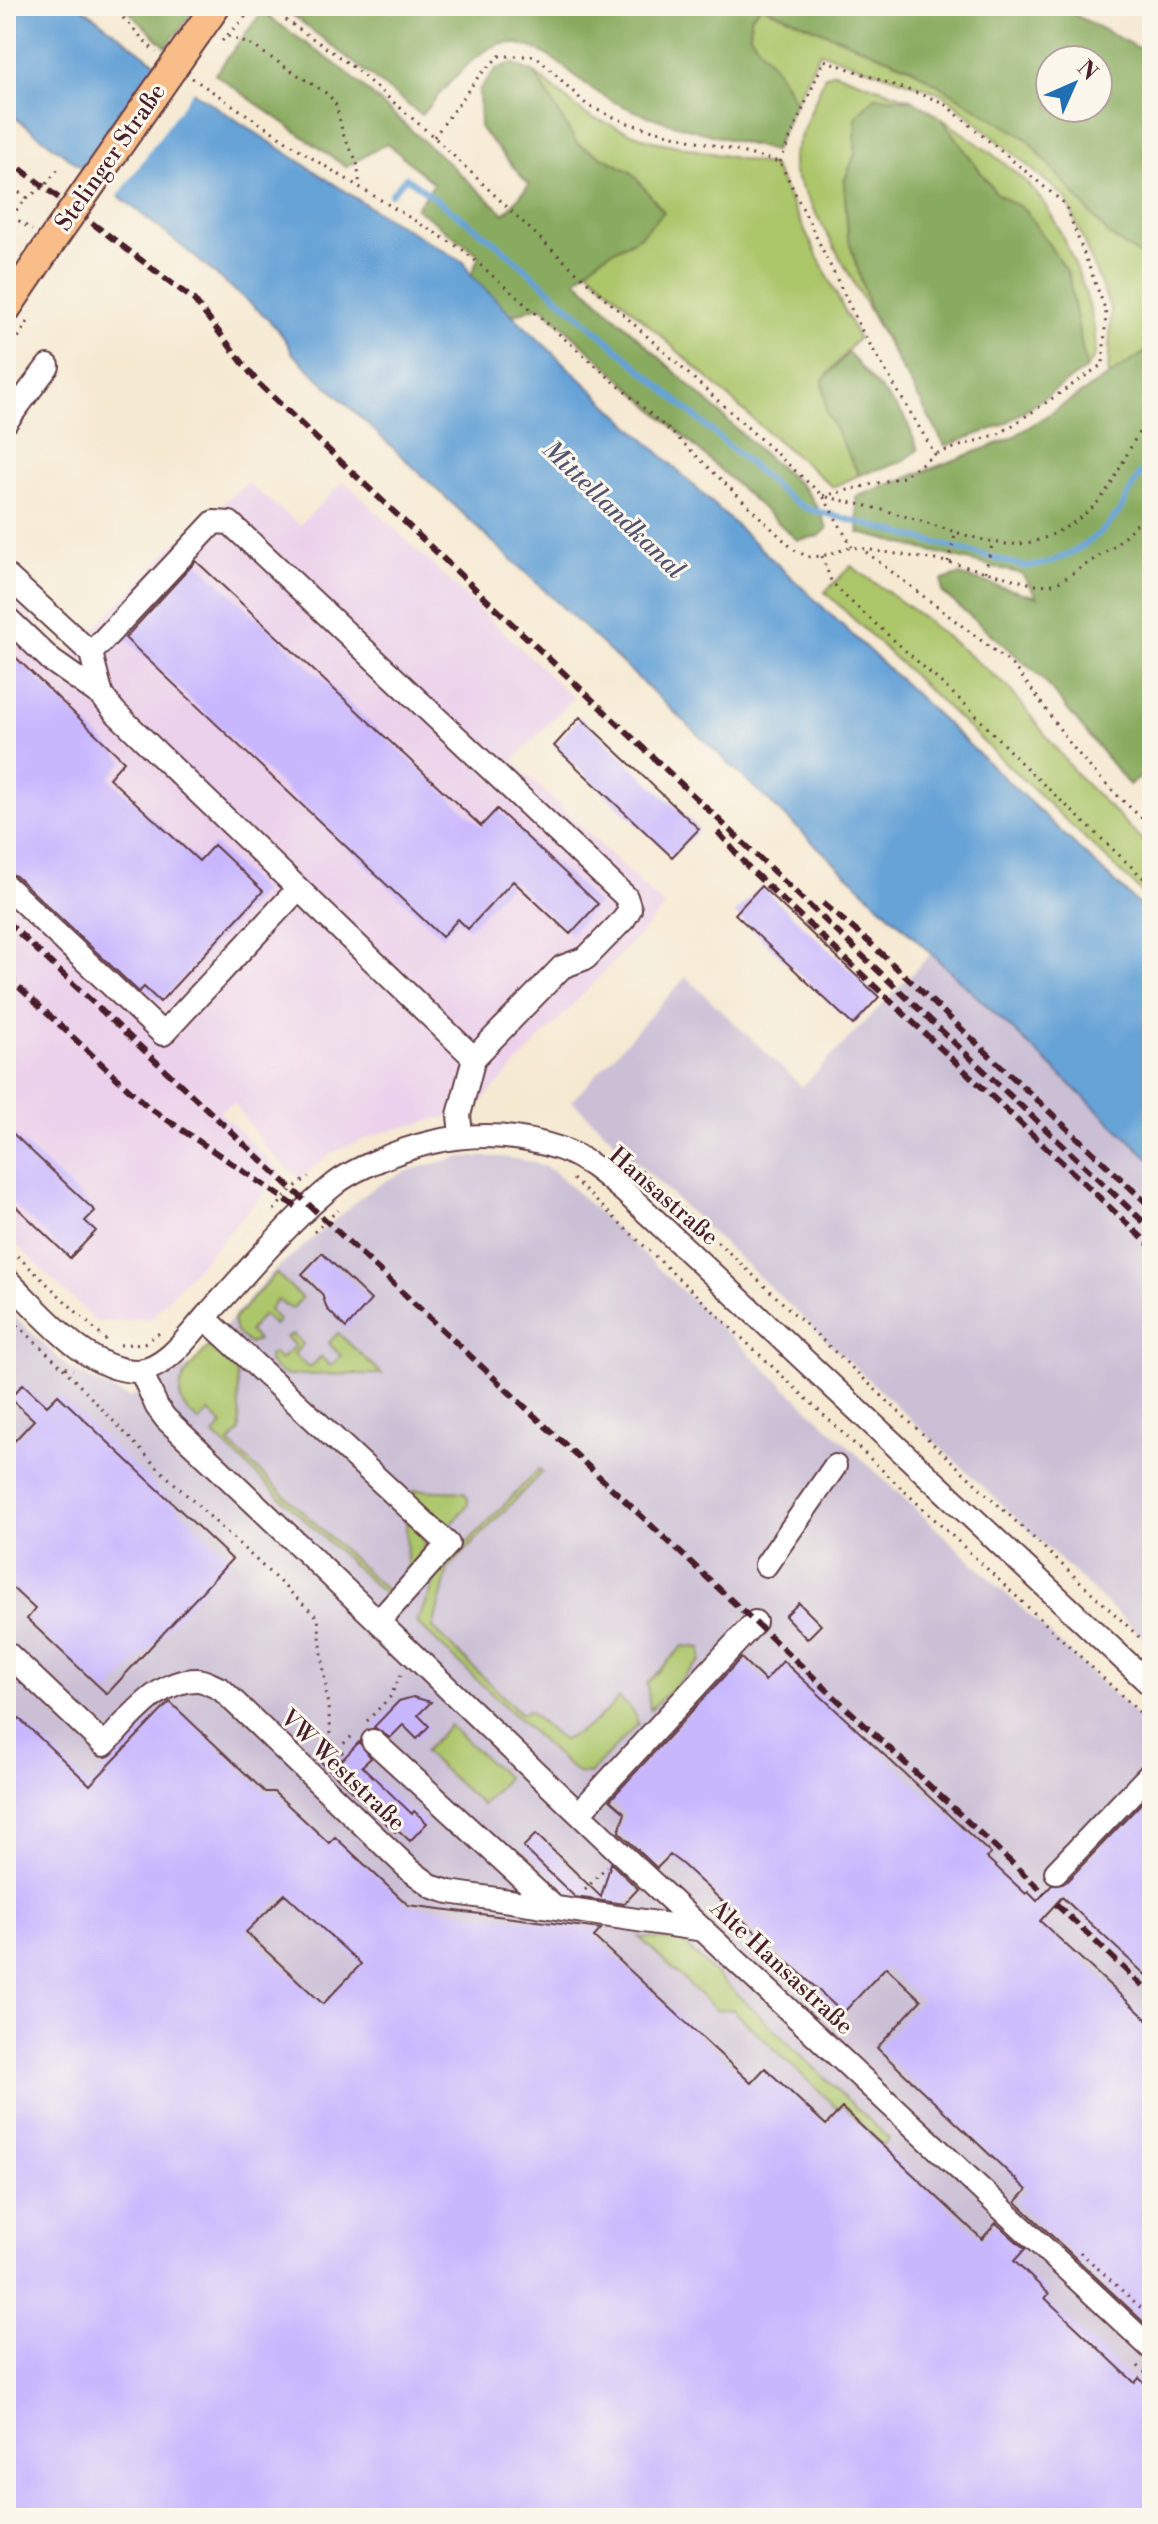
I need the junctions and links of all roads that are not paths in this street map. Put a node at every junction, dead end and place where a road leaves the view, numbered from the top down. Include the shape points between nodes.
1 (216, 6) edge
2 (6, 309) edge
3 (48, 366) dead end
4 (6, 422) edge
5 (6, 575) edge
6 (6, 617) edge
7 (91, 653) junction
8 (102, 696) junction
9 (6, 886) edge
10 (298, 889) junction
11 (474, 1058) junction
12 (461, 1136) junction
13 (6, 1279) edge
14 (205, 1318) junction
15 (141, 1371) junction
16 (835, 1466) dead end
17 (766, 1565) dead end
18 (379, 1621) junction
19 (755, 1622) dead end
20 (6, 1652) edge
21 (1152, 1686) edge
22 (373, 1741) dead end
23 (1152, 1772) edge
24 (579, 1813) junction
25 (1056, 1872) dead end
26 (564, 1909) junction
27 (705, 1930) junction
28 (1152, 2349) edge

1 - 2 main road, Stelinger Straße, bridge via 44,236
3 - 4 street
5 - 7 street
6 - 8 street via 52,661
7 - 8 street
7 - 11 street via 214,522 230,523 626,897 630,909 624,919 586,958 562,967
8 - 10 street
9 - 10 street via 163,1034
10 - 11 street
11 - 12 street via 459,1115
12 - 14 street, Hansastraße via 404,1149 337,1182
12 - 21 street, Hansastraße via 524,1139 561,1149 593,1166
13 - 15 street via 83,1352 111,1368
14 - 15 street, Hansastraße via 172,1353
14 - 18 street via 448,1544
15 - 18 street, Alte Hansastraße via 166,1419
16 - 17 street
18 - 24 street, Alte Hansastraße
19 - 24 street
20 - 26 street, VW Weststraße via 104,1745 152,1696 175,1683 199,1680 221,1689 426,1882 449,1892
22 - 26 street
23 - 25 street
24 - 27 street, Alte Hansastraße
26 - 27 street, VW Weststraße
27 - 28 street, Alte Hansastraße

